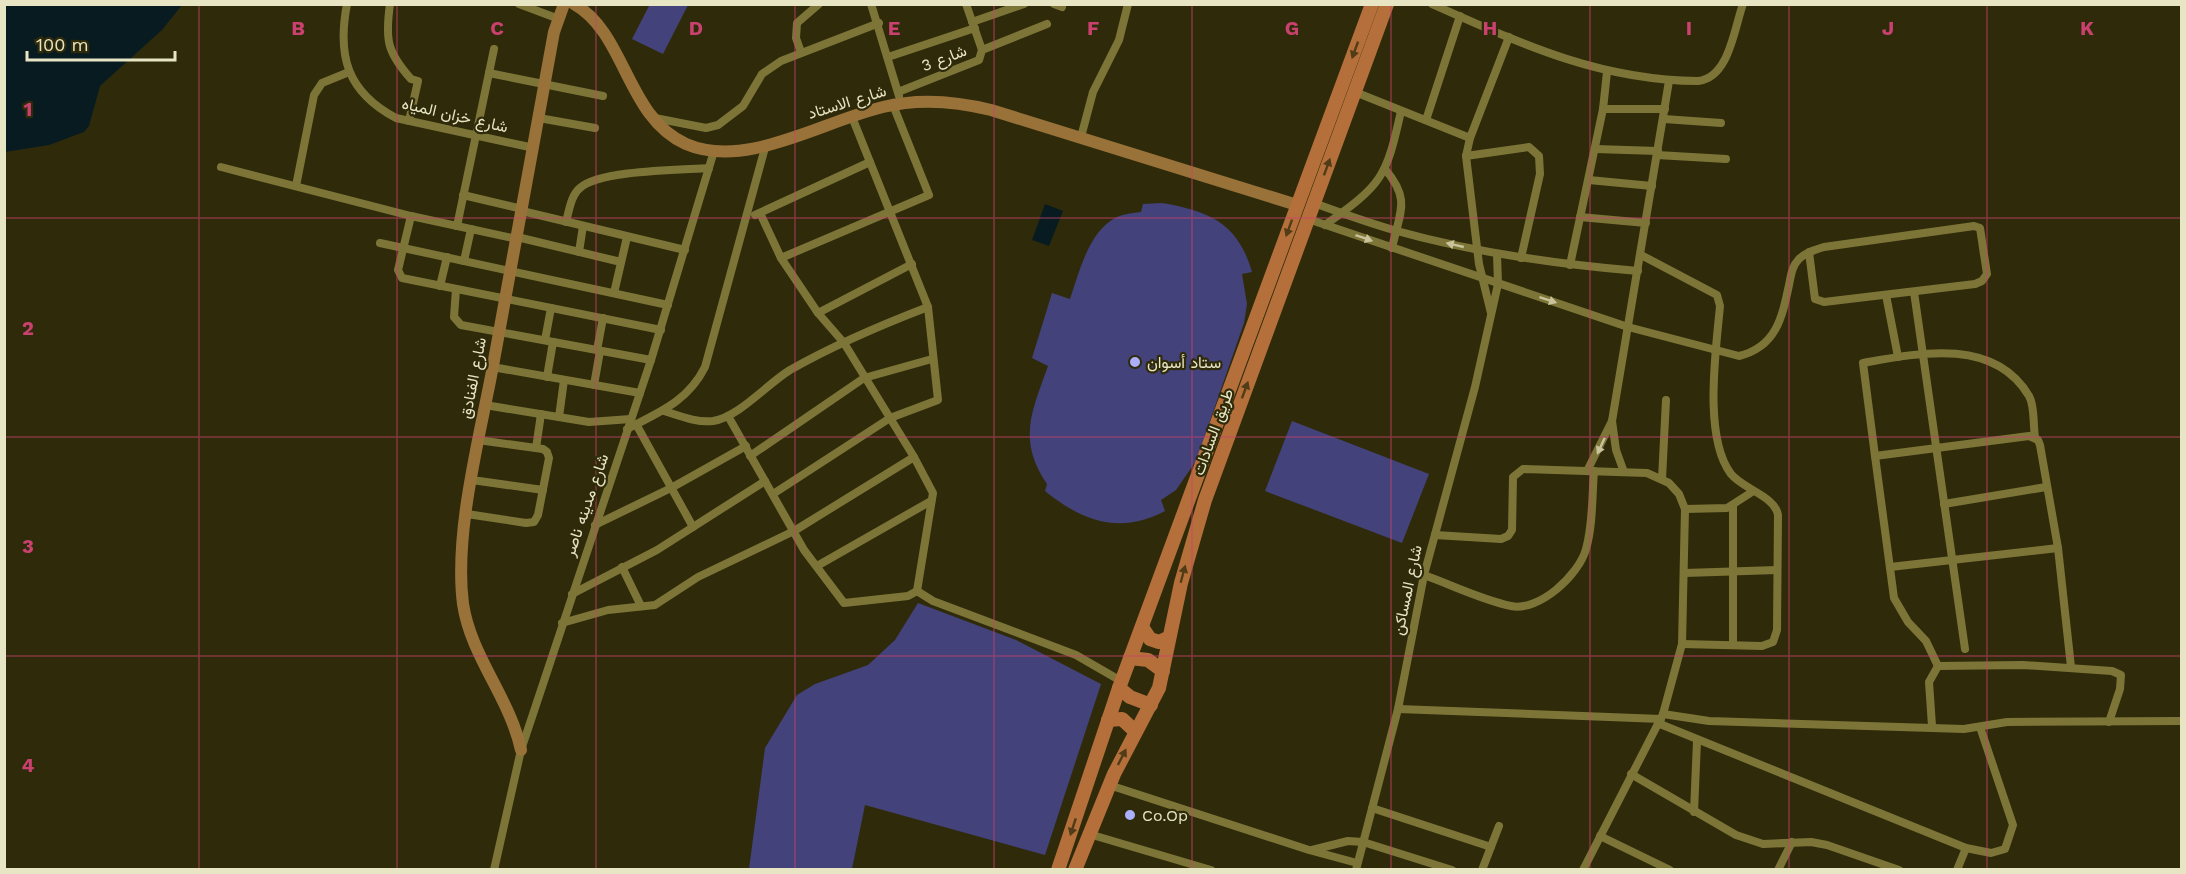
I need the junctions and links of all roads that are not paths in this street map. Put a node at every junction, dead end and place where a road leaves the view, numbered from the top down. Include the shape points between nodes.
1 (346, 4) edge
2 (390, 4) edge
3 (519, 4) edge
4 (564, 4) edge
5 (574, 4) edge
6 (819, 4) edge
7 (871, 4) edge
8 (966, 4) edge
9 (1024, 4) edge
10 (1128, 4) edge
11 (1372, 4) edge
12 (1387, 4) edge
13 (1432, 4) edge
14 (1743, 4) edge
15 (1460, 16) junction
16 (559, 19) junction
17 (879, 23) junction
18 (1047, 24) dead end
19 (974, 25) junction
20 (1509, 37) junction
21 (495, 49) dead end
22 (982, 50) junction
23 (801, 52) junction
24 (888, 57) junction
25 (349, 72) junction
26 (1607, 72) junction
27 (489, 73) junction
28 (1669, 81) junction
29 (544, 85) junction
30 (1355, 92) junction
31 (603, 96) dead end
32 (897, 100) junction
33 (1604, 109) junction
34 (1665, 109) junction
35 (1401, 111) junction
36 (539, 117) junction
37 (852, 117) junction
38 (651, 118) junction
39 (1664, 119) junction
40 (1426, 120) junction
41 (409, 121) junction
42 (1721, 123) dead end
43 (595, 128) dead end
44 (476, 135) junction
45 (1081, 137) junction
46 (1470, 138) junction
47 (766, 144) junction
48 (534, 148) junction
49 (1595, 149) junction
50 (714, 151) junction
51 (1658, 153) junction
52 (1466, 156) junction
53 (1726, 159) dead end
54 (870, 162) junction
55 (221, 167) dead end
56 (709, 168) junction
57 (1385, 169) junction
58 (1589, 180) junction
59 (296, 186) junction
60 (1652, 186) junction
61 (463, 195) junction
62 (1314, 204) junction
63 (1297, 205) junction
64 (522, 210) junction
65 (890, 211) junction
66 (760, 213) junction
67 (1342, 213) junction
68 (411, 216) junction
69 (1580, 217) junction
70 (746, 218) junction
71 (1308, 219) junction
72 (566, 222) junction
73 (1646, 223) junction
74 (1325, 225) junction
75 (457, 226) junction
76 (583, 226) junction
77 (471, 229) junction
78 (1396, 231) junction
79 (627, 237) junction
80 (517, 238) junction
81 (380, 243) dead end
82 (403, 248) junction
83 (1392, 248) junction
84 (685, 250) junction
85 (1478, 250) junction
86 (579, 252) junction
87 (1809, 252) junction
88 (1497, 254) junction
89 (1641, 255) junction
90 (447, 257) junction
91 (781, 258) junction
92 (1521, 258) junction
93 (464, 261) junction
94 (621, 262) junction
95 (912, 264) junction
96 (1570, 265) junction
97 (511, 271) junction
98 (1638, 271) junction
99 (1482, 280) junction
100 (1498, 284) junction
101 (440, 286) junction
102 (456, 289) junction
103 (1914, 292) junction
104 (614, 293) junction
105 (1886, 295) junction
106 (505, 299) junction
107 (668, 305) junction
108 (928, 307) junction
109 (551, 308) junction
110 (818, 313) junction
111 (1491, 317) junction
112 (603, 318) junction
113 (1628, 327) junction
114 (661, 330) junction
115 (499, 332) junction
116 (549, 341) junction
117 (844, 343) junction
118 (599, 350) junction
119 (1716, 351) junction
120 (1922, 352) junction
121 (1898, 357) junction
122 (932, 358) junction
123 (651, 360) junction
124 (492, 367) junction
125 (547, 377) junction
126 (864, 378) junction
127 (564, 380) junction
128 (594, 385) junction
129 (640, 393) junction
130 (1666, 400) dead end
131 (485, 405) junction
132 (664, 411) junction
133 (541, 414) junction
134 (728, 416) junction
135 (559, 417) junction
136 (890, 418) junction
137 (1612, 421) junction
138 (634, 422) junction
139 (2035, 437) junction
140 (478, 440) junction
141 (746, 446) junction
142 (536, 448) junction
143 (1936, 448) junction
144 (750, 456) junction
145 (1875, 456) junction
146 (914, 458) junction
147 (1591, 471) junction
148 (1624, 472) junction
149 (1662, 478) junction
150 (472, 480) junction
151 (765, 481) junction
152 (2046, 487) junction
153 (671, 488) junction
154 (543, 490) junction
155 (1752, 492) junction
156 (773, 494) junction
157 (931, 501) junction
158 (1944, 504) junction
159 (1733, 505) junction
160 (1685, 509) junction
161 (467, 514) junction
162 (595, 525) junction
163 (693, 528) junction
164 (794, 531) junction
165 (1435, 535) junction
166 (2058, 548) junction
167 (1950, 559) junction
168 (817, 566) junction
169 (622, 567) junction
170 (1890, 567) junction
171 (1777, 570) junction
172 (1733, 571) junction
173 (1685, 573) junction
174 (1424, 574) junction
175 (917, 591) junction
176 (572, 594) junction
177 (641, 606) junction
178 (562, 623) junction
179 (1142, 627) junction
180 (1168, 638) junction
181 (1682, 644) junction
182 (1732, 645) junction
183 (1965, 649) dead end
184 (1130, 658) junction
185 (1938, 666) junction
186 (2071, 667) junction
187 (1163, 670) junction
188 (1120, 684) junction
189 (1151, 705) junction
190 (1398, 709) junction
191 (1661, 719) junction
192 (1108, 720) junction
193 (2181, 721) edge
194 (2109, 722) junction
195 (1932, 726) junction
196 (1980, 727) junction
197 (1135, 731) junction
198 (1697, 741) junction
199 (521, 750) junction
200 (1631, 774) junction
201 (1109, 785) junction
202 (1372, 808) junction
203 (1694, 812) junction
204 (1499, 826) dead end
205 (1089, 834) junction
206 (1600, 836) junction
207 (1363, 842) junction
208 (1792, 842) junction
209 (1491, 847) junction
210 (1966, 848) junction
211 (1309, 850) junction
212 (1357, 866) edge
213 (494, 870) edge
214 (1058, 870) edge
215 (1076, 870) edge
216 (1211, 870) edge
217 (1452, 870) edge
218 (1482, 870) edge
219 (1583, 870) edge
220 (1670, 870) edge
221 (1778, 870) edge
222 (1899, 870) edge
223 (1957, 870) edge

1 - 25 street, شارع خزان المياه via 342,40
2 - 41 street via 387,38 391,54 411,79 418,81
3 - 16 street
4 - 16 street, شارع الفنادق
5 - 38 street, شارع الاستاد via 596,21
6 - 23 street via 797,23 796,38
7 - 17 street
8 - 19 street, شارع 3
9 - 19 street
10 - 45 street via 1119,40 1093,92
11 -> 63 main road, طريق السادات
12 - 30 main road, طريق السادات
13 - 15 street
14 - 28 street via 1723,63 1714,76 1706,81
15 - 20 street
15 - 40 street
16 - 29 street, شارع الفنادق
17 - 23 street
17 - 24 street
18 - 22 street
19 - 22 street, شارع 3
19 - 24 street
20 - 26 street
20 - 46 street, شارع المساكن
21 - 27 street
22 - 32 street, شارع 3 via 977,62
23 - 38 street via 762,74 743,106 718,125 705,128
24 - 32 street
25 - 41 street, شارع خزان المياه via 368,100 396,118
25 - 59 street via 322,83 314,95
26 - 28 street
26 - 33 street
27 - 29 street
27 - 44 street
28 - 34 street
29 - 31 street
29 - 36 street, شارع الفنادق
30 - 35 street
62 -> 30 main road, طريق السادات
32 - 37 street, شارع الاستاد
32 - 45 street, شارع الاستاد via 969,105
32 - 65 street via 929,195
33 - 34 street
33 - 49 street
34 - 39 street
35 - 40 street
35 - 57 street
36 - 43 street
36 - 48 street, شارع الفنادق
37 - 47 street, شارع الاستاد
37 - 54 street
38 - 50 street, شارع الاستاد via 686,144
39 - 42 street
39 - 51 street
40 - 46 street
41 - 44 street, شارع خزان المياه
44 - 48 street, شارع خزان المياه
44 - 61 street
45 - 63 street, شارع الاستاد
46 - 52 street, شارع المساكن
47 - 50 street, شارع الاستاد via 740,152
47 - 70 street
48 - 64 street, شارع الفنادق
49 - 51 street
49 - 58 street
50 - 56 street
51 - 53 street
51 - 60 street
52 - 85 street, شارع المساكن
52 - 92 street via 1529,147 1539,156 1540,174
54 - 65 street
54 - 66 street
55 - 59 street
56 - 72 street via 635,172 585,184 575,194
56 - 84 street
57 - 67 street via 1367,195
57 - 78 street via 1402,192
58 - 60 street
58 - 69 street
59 - 68 street
60 - 73 street
61 - 64 street
61 - 75 street
62 - 67 street
62 - 71 main road, طريق السادات
63 -> 179 main road, طريق السادات
64 - 72 street
64 - 80 street, شارع الفنادق
65 - 91 street
65 - 95 street
66 - 70 street
66 - 91 street
67 - 74 street
67 - 78 street
68 - 75 street
68 - 82 street
69 - 73 street
69 - 96 street
70 - 132 street via 705,367 689,393
71 - 74 street
180 -> 71 main road, طريق السادات via 1205,500
72 - 76 street
73 - 89 street
74 -> 83 street
75 - 77 street
76 - 79 street
76 - 86 street
77 - 80 street
77 - 93 street
78 - 83 street
85 -> 78 street
79 - 84 street
79 - 94 street
80 - 86 street
80 - 97 street, شارع الفنادق
81 - 82 street
82 - 90 street
82 - 101 street via 399,277
83 - 99 street
84 - 107 street
85 - 88 street
85 - 99 street, شارع المساكن
86 - 94 street
87 - 103 street via 1980,228 1987,274 1982,281
87 - 105 street via 1815,299 1824,302
87 - 119 street via 1792,269 1782,314 1770,339 1755,352 1739,356
88 - 92 street
88 - 100 street, شارع المساكن
89 - 98 street
89 - 119 street via 1717,295 1720,306
90 - 93 street
90 - 101 street
91 - 110 street
92 - 96 street
93 - 97 street
94 - 104 street
95 - 108 street
95 - 110 street
96 - 98 street
97 - 104 street
97 - 106 street, شارع الفنادق
98 - 113 street
99 - 100 street
99 - 111 street, شارع المساكن
100 - 111 street, شارع المساكن
100 -> 113 street
101 - 102 street
102 - 106 street
102 - 115 street via 456,322
103 - 105 street
103 - 120 street
104 - 107 street
105 - 121 street
106 - 109 street
106 - 115 street, شارع الفنادق
107 - 114 street
108 - 117 street
108 - 122 street
109 - 112 street
109 - 116 street
110 - 117 street
111 - 165 street, شارع المساكن
112 - 114 street
112 - 118 street
113 - 119 street
113 - 137 street
114 - 123 street
115 - 116 street
115 - 124 street, شارع الفنادق
116 - 118 street
116 - 125 street
117 - 126 street
117 - 134 street via 789,371
118 - 123 street
118 - 128 street
119 - 155 street via 1719,443 1730,473
120 - 121 street
120 - 139 street via 1976,356 2008,372 2031,397
120 - 143 street
121 - 145 street via 1863,363
122 - 126 street
122 - 136 street via 938,400
123 - 129 street
124 - 125 street
124 - 131 street, شارع الفنادق
125 - 127 street
126 - 136 street
126 - 144 street
127 - 128 street
127 - 135 street
128 - 129 street
129 - 138 street
130 - 149 street
131 - 133 street
131 - 140 street, شارع الفنادق
132 - 134 street via 698,421
132 - 138 street
133 - 135 street
133 - 142 street
134 - 141 street
135 - 138 street
136 - 146 street
136 - 156 street
137 -> 147 street
137 - 148 street
138 - 153 street
138 - 162 street, شارع مدينه ناصر via 627,429
139 - 143 street
139 - 152 street via 2040,445
140 - 142 street
140 - 150 street, شارع الفنادق
141 - 144 street
141 - 153 street
142 - 154 street via 549,455
143 - 145 street
143 - 158 street
144 - 151 street
145 - 170 street
146 - 157 street via 933,493
146 - 164 street
147 - 148 street
147 - 165 street via 1523,469 1515,473 1512,530 1505,538
147 - 174 street via 1584,554 1546,598 1526,606 1510,606
148 - 149 street
149 - 160 street via 1679,494
150 - 154 street
150 - 161 street, شارع الفنادق
151 - 156 street
151 - 163 street
152 - 158 street
152 - 166 street
153 - 162 street
153 - 163 street
154 - 161 street via 538,515 530,523
155 - 159 street
155 - 171 street via 1777,510
156 - 164 street
157 - 168 street
157 - 175 street
158 - 167 street
159 - 160 street
159 - 172 street
160 - 173 street
161 - 199 street, شارع الفنادق via 461,579 464,605 479,655 514,722
162 - 176 street, شارع مدينه ناصر
163 - 169 street
164 - 168 street
164 - 177 street via 698,577 655,605
165 - 174 street, شارع المساكن
166 - 167 street
166 - 186 street
167 - 170 street
167 - 183 street
168 - 175 street via 844,603 908,596
169 - 176 street
169 - 177 street
170 - 185 street via 1894,598 1908,622 1926,641
171 - 172 street
171 - 182 street via 1777,637 1762,646
172 - 173 street
172 - 182 street
173 - 181 street
174 - 190 street, شارع المساكن
175 - 188 street via 933,601 1076,655
176 - 178 street, شارع مدينه ناصر
177 - 178 street via 608,610
178 - 199 street, شارع مدينه ناصر
179 - 180 main road via 1150,639 1159,642
179 - 184 main road, طريق السادات
180 - 187 main road, طريق السادات
181 - 182 street
181 - 191 street
184 - 187 main road via 1148,660
184 - 188 main road, طريق السادات
185 - 186 street
185 - 195 street via 1929,682
186 - 194 street via 2121,675
187 - 189 main road, طريق السادات
188 - 189 main road via 1130,698
188 - 192 main road, طريق السادات
189 - 197 main road, طريق السادات
190 - 191 street
190 - 202 street, شارع المساكن
191 - 195 street
191 - 198 street
191 - 200 street
192 - 197 main road via 1122,719
192 -> 214 main road, طريق السادات
193 - 194 street
194 - 196 street via 2007,722
195 - 196 street
196 - 210 street via 2013,825 2009,841 2001,851
201 -> 197 main road, طريق السادات
198 - 203 street
198 - 210 street
199 - 213 street, شارع مدينه ناصر
200 - 203 street
200 - 206 street
201 - 205 main road, طريق السادات
201 - 211 street
202 - 207 street, شارع المساكن
202 - 209 street
203 - 208 street via 1754,841 1775,845
204 - 209 street
205 - 215 main road, طريق السادات
205 - 216 street
206 - 219 street
206 - 220 street
207 - 211 street via 1348,841
207 - 212 street, شارع المساكن
207 - 217 street
208 - 221 street
208 - 222 street via 1827,845
209 - 218 street
210 - 223 street
211 - 212 street

